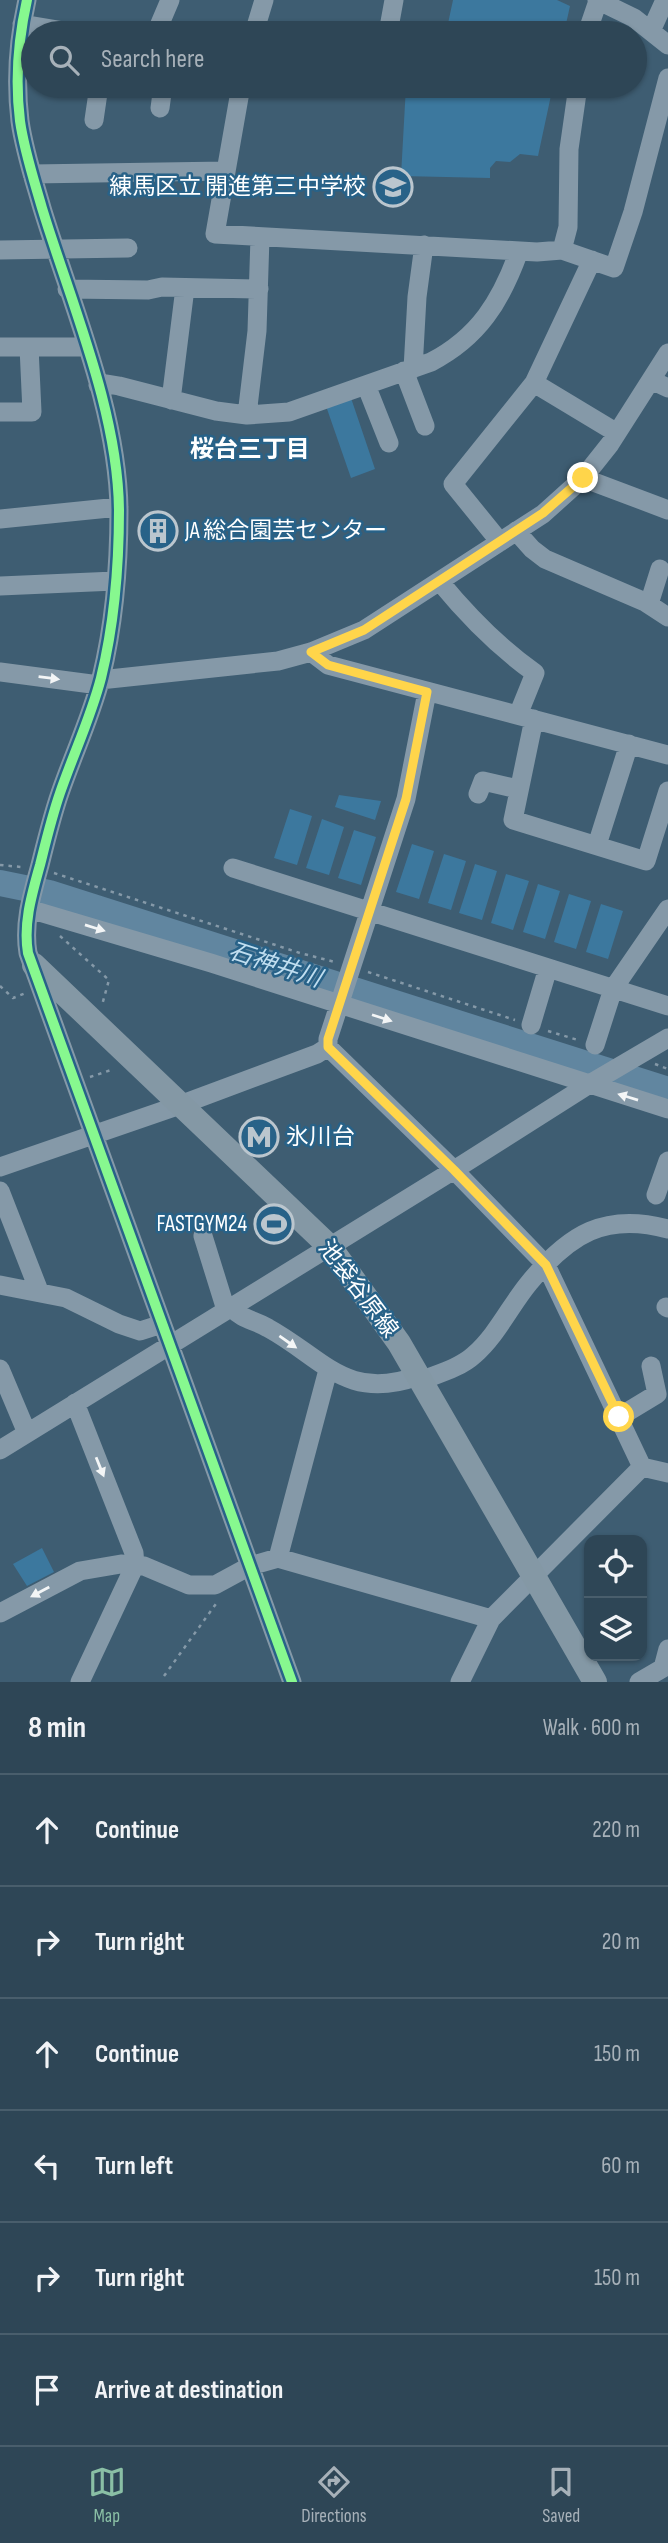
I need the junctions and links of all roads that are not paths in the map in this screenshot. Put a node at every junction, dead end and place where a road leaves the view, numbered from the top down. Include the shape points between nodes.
1 (27, 0) edge
2 (170, 0) edge
3 (264, 0) edge
4 (394, 0) edge
5 (598, 0) edge
6 (665, 0) edge
7 (23, 21) edge
8 (161, 21) edge
9 (258, 21) edge
10 (390, 21) edge
11 (591, 21) edge
12 (639, 21) edge
13 (647, 28) edge
14 (651, 31) junction
15 (21, 35) edge
16 (668, 45) edge
17 (668, 78) edge
18 (97, 98) edge
19 (161, 98) edge
20 (239, 98) edge
21 (576, 98) edge
22 (160, 108) dead end
23 (0, 120) edge
24 (94, 120) dead end
25 (20, 122) junction
26 (660, 140) edge
27 (226, 171) junction
28 (32, 174) junction
29 (260, 237) junction
30 (424, 245) junction
31 (54, 248) junction
32 (128, 248) dead end
33 (0, 250) edge
34 (562, 250) junction
35 (519, 251) junction
36 (592, 260) junction
37 (185, 288) junction
38 (67, 289) junction
39 (258, 289) junction
40 (0, 347) edge
41 (29, 347) junction
42 (86, 347) junction
43 (668, 353) edge
44 (409, 370) junction
45 (534, 383) junction
46 (659, 384) edge
47 (98, 385) junction
48 (366, 385) junction
49 (171, 400) junction
50 (0, 412) edge
51 (247, 415) junction
52 (425, 426) dead end
53 (617, 433) junction
54 (389, 443) dead end
55 (583, 478) junction
56 (119, 507) junction
57 (668, 510) edge
58 (0, 519) edge
59 (508, 537) junction
60 (658, 568) edge
61 (115, 580) junction
62 (440, 582) junction
63 (0, 586) edge
64 (649, 604) junction
65 (668, 617) edge
66 (311, 652) junction
67 (0, 672) edge
68 (100, 683) junction
69 (427, 692) junction
70 (526, 717) junction
71 (629, 744) junction
72 (668, 755) edge
73 (518, 789) junction
74 (478, 794) dead end
75 (667, 801) edge
76 (597, 845) junction
77 (233, 869) dead end
78 (30, 907) junction
79 (668, 909) edge
80 (369, 912) junction
81 (34, 965) junction
82 (548, 968) junction
83 (613, 989) junction
84 (340, 1003) junction
85 (668, 1006) edge
86 (531, 1025) dead end
87 (668, 1038) edge
88 (595, 1045) dead end
89 (328, 1047) junction
90 (588, 1085) junction
91 (180, 1105) junction
92 (668, 1109) edge
93 (95, 1134) junction
94 (668, 1161) edge
95 (0, 1167) edge
96 (454, 1170) junction
97 (0, 1191) edge
98 (656, 1195) dead end
99 (668, 1228) edge
100 (203, 1236) dead end
101 (330, 1247) junction
102 (546, 1265) junction
103 (0, 1285) edge
104 (38, 1291) junction
105 (229, 1308) junction
106 (162, 1324) junction
107 (170, 1345) junction
108 (651, 1366) dead end
109 (0, 1369) edge
110 (328, 1370) junction
111 (419, 1378) junction
112 (75, 1404) junction
113 (619, 1417) junction
114 (27, 1433) junction
115 (0, 1450) edge
116 (642, 1467) junction
117 (668, 1473) edge
118 (278, 1558) junction
119 (135, 1565) junction
120 (250, 1566) junction
121 (534, 1577) junction
122 (0, 1613) edge
123 (491, 1619) junction
124 (668, 1649) edge
125 (80, 1682) edge
126 (292, 1682) edge
127 (460, 1682) edge
128 (595, 1682) edge
129 (639, 1682) edge

1 - 7 street
2 - 8 street
3 - 9 street
4 - 10 street
5 - 11 street
5 - 12 street
6 - 14 street
13 - 14 street
14 - 16 street
15 - 25 street
17 - 26 street
18 - 24 street
19 - 22 street
20 - 27 street
21 - 34 street via 569,149 568,227
23 - 25 street
25 - 28 street
26 - 36 street via 614,268
27 - 28 street
27 - 29 street via 215,234
28 - 31 street
29 - 30 street
29 - 39 street
30 - 35 street
30 - 44 street
31 - 32 street
31 - 33 street
31 - 38 street
34 - 35 street
34 - 36 street
35 - 44 street via 508,281 475,332 446,354
36 - 45 street
37 - 38 street
37 - 39 street
37 - 49 street
38 - 42 street
39 - 51 street
40 - 41 street
41 - 42 street
41 - 50 street via 32,412
42 - 47 street
43 - 46 street
44 - 48 street
44 - 52 street
45 - 53 street
45 - 59 street via 453,484
46 - 53 street
47 - 49 street
47 - 56 street via 113,446
48 - 51 street via 289,412
48 - 54 street
49 - 51 street
53 - 55 street
55 - 57 street
55 - 59 street
56 - 58 street
56 - 61 street
59 - 62 street
59 - 64 street via 545,559
60 - 64 street
61 - 63 street
61 - 68 street
62 - 66 street via 364,630
62 - 70 street via 468,617 535,673
64 - 65 street
66 - 68 street via 278,661
66 - 69 street via 328,665
67 -> 68 street
68 - 78 street via 34,871
69 - 70 street
69 - 80 street via 406,799
70 - 71 street
70 - 73 street
71 - 72 street
71 - 76 street
73 - 74 street via 483,781
73 - 76 street via 513,820
75 - 76 street via 646,861
77 - 80 street
78 - 81 street via 25,936
78 -> 84 street
79 - 83 street
80 - 82 street
80 - 84 street
81 - 91 main road, 池袋谷原線
81 - 93 street
82 - 83 street
82 - 86 street
83 - 85 street
83 - 88 street
84 - 89 street
84 -> 90 street
87 - 90 street
89 - 91 street
89 - 96 street
92 -> 90 street
90 - 96 street
91 - 93 street
91 - 101 main road, 池袋谷原線
93 - 95 street
93 - 106 street
94 - 98 street
96 - 101 street
96 - 102 street
97 - 104 street
99 - 102 street via 608,1224 583,1233
100 - 105 street
101 - 105 street
101 - 111 main road, 池袋谷原線
102 - 111 street via 472,1357
102 - 113 street
103 - 104 street
104 - 106 street via 66,1298 128,1328 147,1330
105 - 107 street
105 -> 110 street via 267,1327
106 - 107 street
107 - 112 street
107 - 120 street
108 - 113 street via 657,1394
109 - 114 street
110 - 111 street via 371,1385
110 - 118 street
111 - 121 main road, 池袋谷原線
112 - 114 street
112 -> 119 street
113 - 116 street
114 - 115 street
116 - 117 street
116 - 121 street
118 - 120 street
118 - 123 street
119 - 120 street via 189,1585 215,1584
119 -> 122 street via 80,1570
119 - 125 street
120 - 126 street
121 - 123 street
121 - 128 main road, 池袋谷原線
123 - 127 street
124 - 129 street via 663,1668

